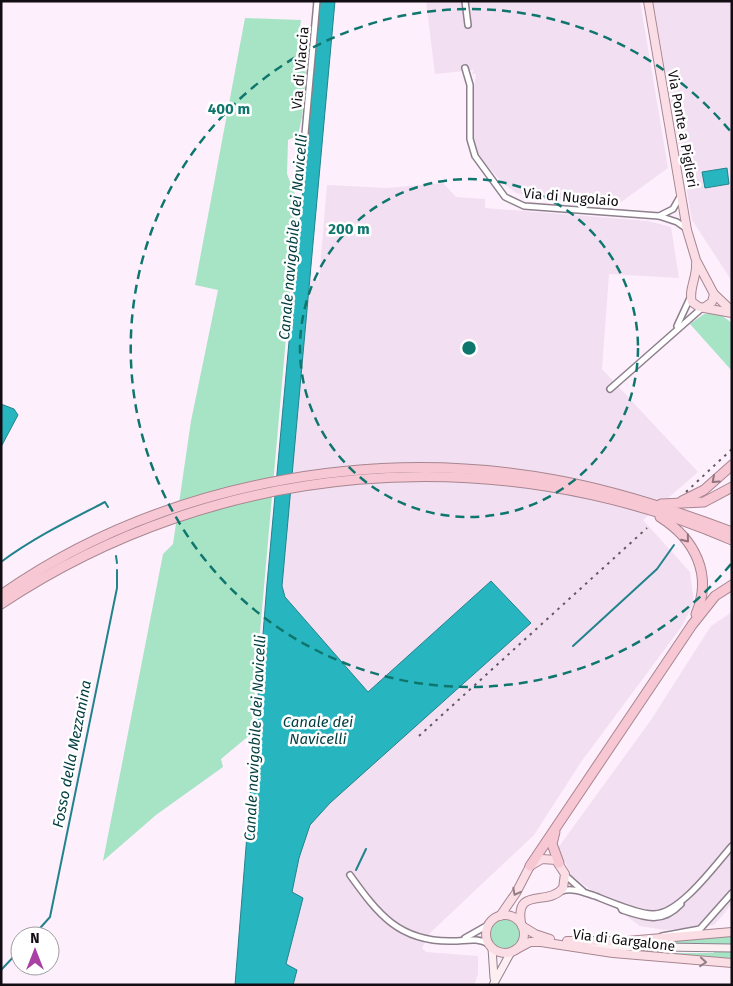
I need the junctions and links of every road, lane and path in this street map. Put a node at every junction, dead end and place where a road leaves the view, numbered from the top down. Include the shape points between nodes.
1 (317, 1) edge
2 (465, 1) edge
3 (648, 1) edge
4 (468, 25) dead end
5 (465, 68) dead end
6 (302, 167) dead end
7 (682, 194) junction
8 (659, 216) junction
9 (688, 230) junction
10 (696, 260) junction
11 (708, 285) junction
12 (692, 290) junction
13 (714, 294) junction
14 (705, 307) junction
15 (732, 312) edge
16 (673, 333) junction
17 (610, 389) dead end
18 (732, 465) edge
19 (732, 487) edge
20 (674, 504) junction
21 (648, 506) junction
22 (148, 523) junction
23 (732, 532) edge
24 (732, 540) edge
25 (732, 584) edge
26 (1, 595) edge
27 (1, 604) edge
28 (692, 625) junction
29 (558, 824) junction
30 (732, 846) edge
31 (559, 863) junction
32 (530, 866) junction
33 (565, 874) junction
34 (350, 875) dead end
35 (585, 892) junction
36 (559, 893) junction
37 (732, 893) edge
38 (500, 916) junction
39 (706, 924) junction
40 (488, 925) junction
41 (522, 925) junction
42 (732, 932) edge
43 (710, 934) junction
44 (655, 939) junction
45 (460, 941) junction
46 (569, 943) junction
47 (491, 946) junction
48 (732, 948) edge
49 (513, 951) junction
50 (730, 965) edge
51 (493, 982) edge

1 - 6 street, Via di Viaccia
2 - 4 street
3 - 7 main road, Via Ponte a Piglieri
5 - 8 street, Via di Nugolaio via 470,85 471,145 481,166 510,200 524,206
7 - 8 street via 673,209
7 - 9 main road, Via Ponte a Piglieri
8 - 9 street, Via di Nugolaio
9 - 10 main road, Via Ponte a Piglieri
10 - 11 main road, Via Ponte a Piglieri
10 - 12 main road, Via Ponte a Piglieri
11 - 12 main road via 700,284
11 - 13 main road
12 - 14 main road via 694,304
12 - 16 street
13 - 14 main road via 712,302
13 - 15 main road
14 - 15 main road
14 - 16 street
16 - 17 street
18 -> 20 highway via 698,494
19 - 20 highway via 704,502
20 - 21 highway
21 - 22 highway via 540,477 473,470 392,468 325,474 264,485 211,498
21 - 23 highway
21 - 24 highway
21 -> 28 highway via 680,531 700,563 702,595
22 - 26 highway via 75,552
22 - 27 highway via 77,558
25 - 28 highway via 715,596
28 - 29 highway
29 - 31 highway via 552,844
29 - 32 highway
30 - 35 street via 686,897 658,914 620,906
31 - 32 main road via 542,858
31 - 33 main road
32 -> 38 main road
33 - 35 street via 570,882
33 - 36 main road
34 - 45 street via 378,913 397,928 422,938
35 - 36 street via 568,889
36 - 41 main road via 525,901 520,912
37 - 39 street
38 - 40 main road
38 - 41 main road via 511,916
39 - 43 street
39 - 44 street via 698,930
40 - 45 street
40 - 47 main road via 486,935
41 - 46 main road, Via di Gargalone via 542,937
41 - 49 main road via 523,939
42 - 43 main road, Via di Gargalone
43 - 44 main road, Via di Gargalone
44 - 46 main road, Via di Gargalone
45 - 47 street via 482,940
46 - 48 street via 610,948
46 - 49 main road, Via di Gargalone via 535,942
46 -> 50 main road, Via di Gargalone via 613,954
47 - 49 main road via 501,952
47 - 51 street
49 - 51 street

